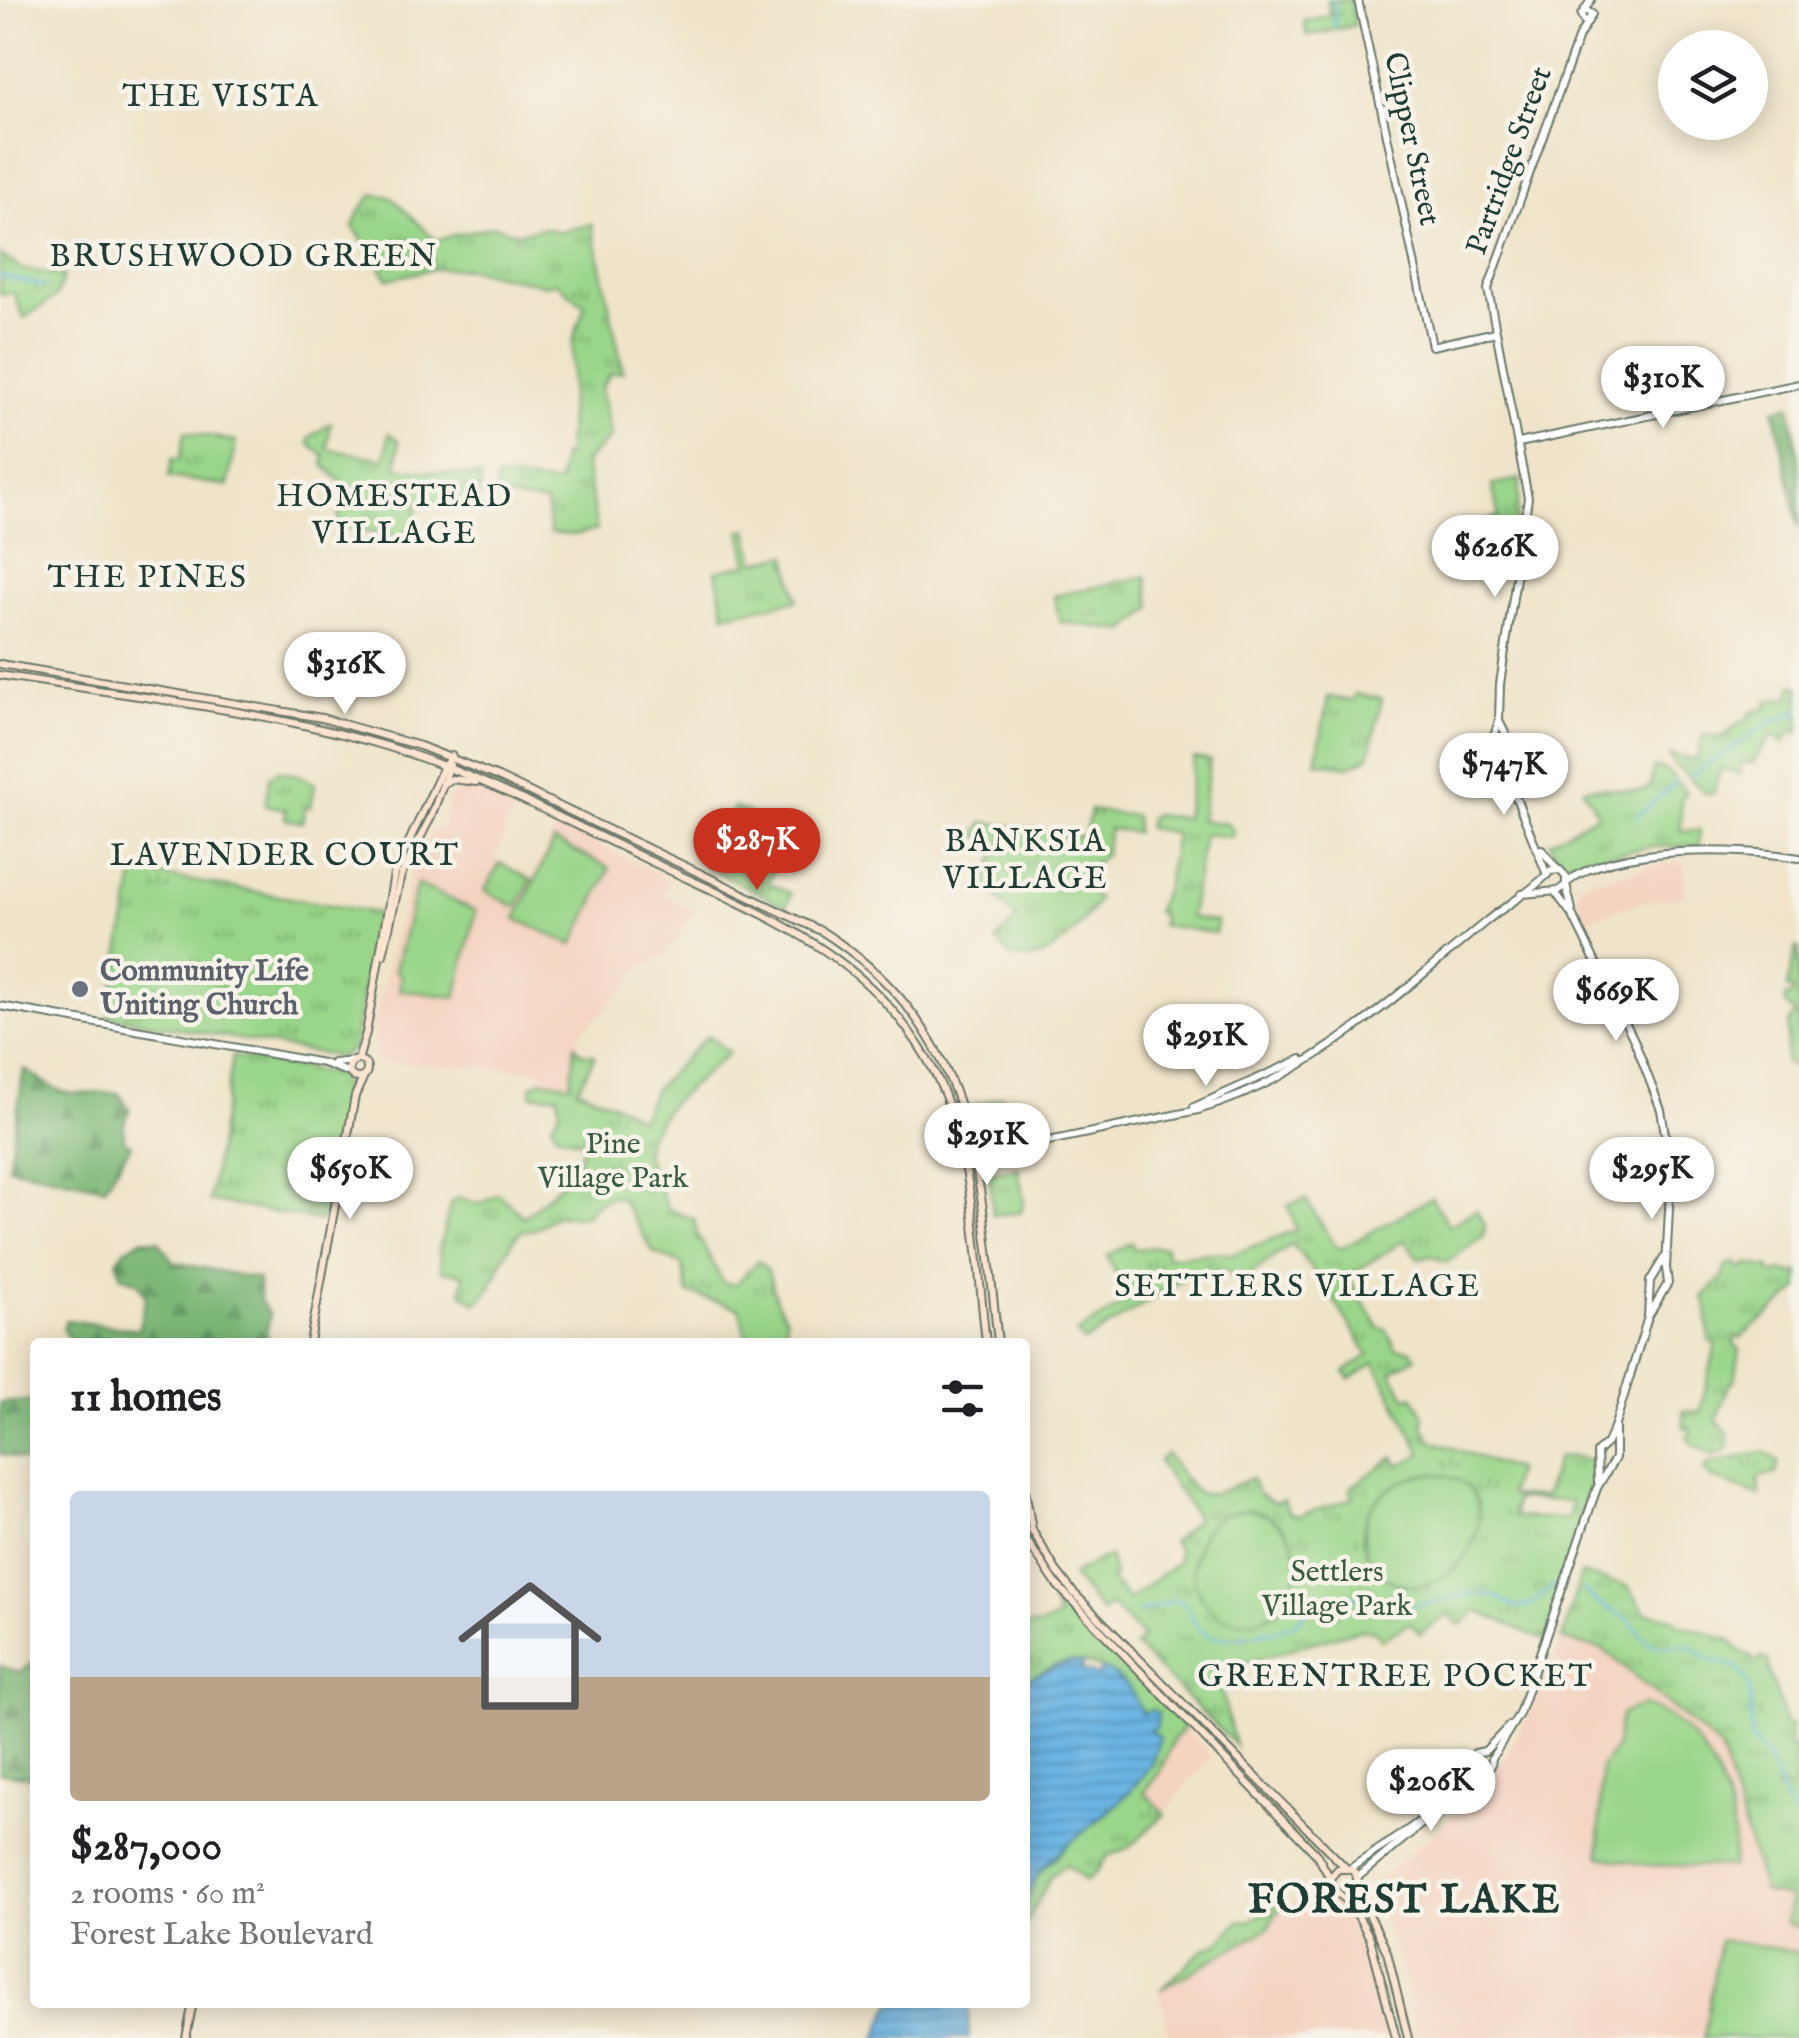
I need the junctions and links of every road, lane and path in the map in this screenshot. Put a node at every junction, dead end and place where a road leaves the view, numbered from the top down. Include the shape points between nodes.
1 (1358, 0) edge
2 (1592, 0) edge
3 (1496, 332) junction
4 (1799, 384) edge
5 (1519, 443) junction
6 (2, 664) edge
7 (0, 677) edge
8 (1498, 720) junction
9 (1505, 737) junction
10 (1495, 738) junction
11 (1509, 751) junction
12 (1498, 754) junction
13 (452, 756) junction
14 (432, 762) junction
15 (447, 767) junction
16 (1507, 778) junction
17 (484, 783) junction
18 (443, 784) junction
19 (432, 796) junction
20 (1536, 844) junction
21 (1799, 858) edge
22 (1559, 870) junction
23 (1591, 870) junction
24 (1546, 876) junction
25 (1566, 883) junction
26 (1553, 891) junction
27 (1522, 894) junction
28 (390, 907) junction
29 (1573, 916) junction
30 (0, 1006) edge
31 (366, 1033) junction
32 (356, 1060) junction
33 (322, 1063) junction
34 (366, 1064) junction
35 (352, 1074) junction
36 (364, 1076) junction
37 (355, 1096) junction
38 (966, 1118) junction
39 (996, 1152) junction
40 (975, 1156) junction
41 (964, 1158) junction
42 (977, 1170) junction
43 (1666, 1254) junction
44 (1655, 1273) junction
45 (1666, 1275) junction
46 (1651, 1287) junction
47 (1664, 1290) junction
48 (1648, 1318) junction
49 (311, 1338) edge
50 (986, 1338) edge
51 (998, 1338) edge
52 (1616, 1426) junction
53 (1603, 1447) junction
54 (1613, 1450) junction
55 (1598, 1463) junction
56 (1611, 1464) junction
57 (1597, 1488) junction
58 (1030, 1522) edge
59 (1030, 1545) edge
60 (1518, 1714) junction
61 (1485, 1750) junction
62 (1228, 1756) junction
63 (1492, 1758) junction
64 (1472, 1765) junction
65 (1482, 1771) junction
66 (1348, 1869) junction
67 (1330, 1878) junction
68 (1357, 1881) junction
69 (1343, 1895) junction
70 (191, 2008) edge
71 (186, 2038) edge
72 (1396, 2038) edge
73 (1408, 2038) edge

1 - 3 street, Clipper Street via 1432,346
2 - 3 street, Partridge Street via 1488,289
3 - 5 street, Partridge Street
4 - 5 street
5 - 8 street, Partridge Street via 1527,520
6 - 7 street
6 - 13 main road via 322,718
7 - 14 main road via 309,727
8 - 9 street
8 - 10 street, Partridge Street
9 - 10 street
9 - 11 street
10 - 12 street via 1491,747
11 - 12 street
11 - 16 street
12 - 16 street
13 - 15 main road
13 - 38 main road via 847,948 912,1014
14 - 15 main road
14 - 19 main road
15 - 17 main road
15 - 18 main road
15 - 19 main road
16 - 20 street
17 - 18 main road
17 - 41 main road via 801,934 845,963 900,1018 927,1058
18 - 28 main road
19 - 28 main road via 397,867
20 - 22 street
20 - 24 street
21 - 23 street via 1687,851
22 - 23 street
22 - 24 street
22 - 25 street
23 - 25 street
24 - 26 street
24 - 27 street
25 - 26 street
25 - 29 street
26 - 27 street
26 - 29 street
27 - 39 street via 1383,1006 1252,1092 1170,1117
28 - 31 main road
29 - 43 street via 1662,1110 1671,1170
30 - 33 street
31 - 32 main road
31 - 34 main road
32 - 33 street
32 - 34 main road
32 - 35 main road
33 - 35 street
34 - 36 main road
35 - 36 main road
35 - 37 main road
36 - 37 main road
37 - 49 main road
38 - 39 main road
38 - 40 main road
39 - 40 street
39 - 42 street
40 - 41 street
40 - 42 main road
41 - 50 main road
42 - 51 main road
43 - 44 street
43 - 45 street
44 - 45 street
44 - 46 street
45 - 47 street
46 - 47 street
46 - 48 street
47 - 48 street
48 - 52 street
52 - 53 street
52 - 54 street
53 - 54 street
53 - 55 street
54 - 56 street
55 - 56 street
55 - 57 street
56 - 57 street
57 - 60 street
58 - 62 main road via 1074,1592
59 - 62 main road via 1057,1585
60 - 61 street
60 - 63 street
61 - 63 street
61 - 64 street via 1474,1753
62 - 66 main road
62 - 67 main road via 1317,1854
63 - 65 street
64 - 65 street
64 - 66 street via 1448,1797
65 - 68 street
66 - 67 main road
66 - 68 main road
67 - 69 main road
68 - 69 main road
68 - 73 main road via 1387,1952
69 - 72 main road via 1376,1954
70 - 71 main road

